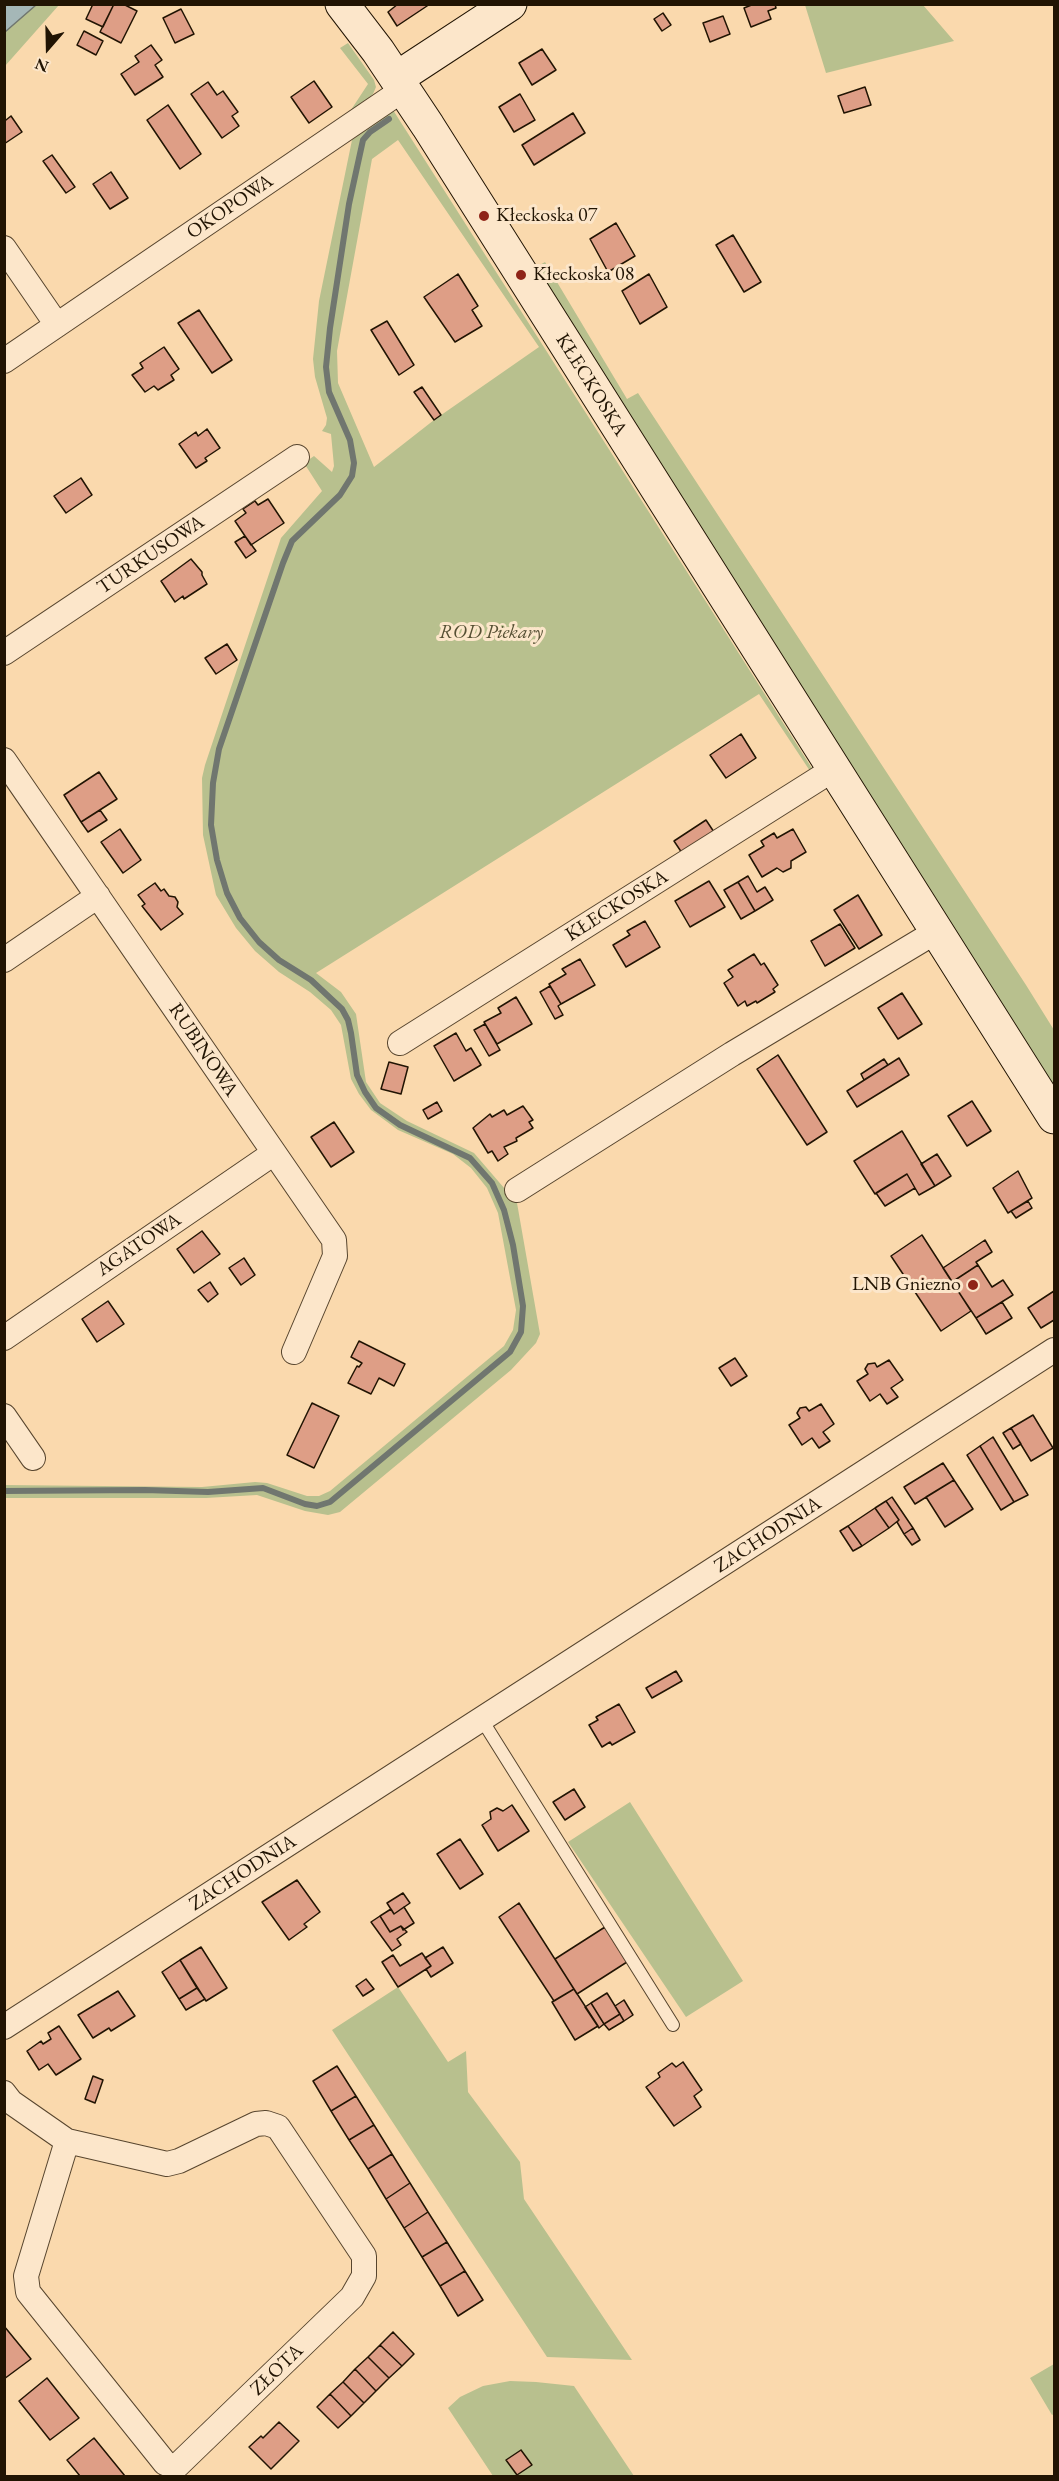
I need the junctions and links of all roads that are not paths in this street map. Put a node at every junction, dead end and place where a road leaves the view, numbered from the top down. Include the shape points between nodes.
1 (342, 4) edge
2 (510, 4) edge
3 (400, 84) junction
4 (4, 248) edge
5 (57, 325) junction
6 (4, 361) edge
7 (297, 457) dead end
8 (4, 653) edge
9 (4, 760) edge
10 (834, 769) junction
11 (98, 896) junction
12 (937, 931) junction
13 (4, 960) edge
14 (400, 1043) dead end
15 (1054, 1116) edge
16 (274, 1153) junction
17 (517, 1190) dead end
18 (4, 1338) edge
19 (1054, 1350) edge
20 (294, 1352) dead end
21 (4, 1416) edge
22 (33, 1458) dead end
23 (482, 1720) junction
24 (673, 2025) dead end
25 (4, 2027) edge
26 (4, 2092) edge
27 (67, 2141) junction

1 - 3 main road, KŁECKOSKA
2 - 3 main road
3 - 5 street, OKOPOWA
3 - 10 main road, KŁECKOSKA
4 - 5 street
5 - 6 street, OKOPOWA
7 - 8 street, TURKUSOWA
9 - 11 street, RUBINOWA
10 - 12 main road, KŁECKOSKA
10 - 14 street, KŁECKOSKA
11 - 13 street
11 - 16 street, RUBINOWA
12 - 15 main road, KŁECKOSKA
12 - 17 street
16 - 18 street, AGATOWA
16 - 20 street, RUBINOWA via 334,1240 335,1256
19 - 23 street, ZACHODNIA
21 - 22 street
23 - 24 lane
23 - 25 street, ZACHODNIA
26 - 27 street, ZŁOTA via 11,2102
27 - 27 street, ZŁOTA via 166,2164 256,2124 273,2124 364,2256 364,2276 352,2297 174,2467 165,2463 28,2292 26,2276

